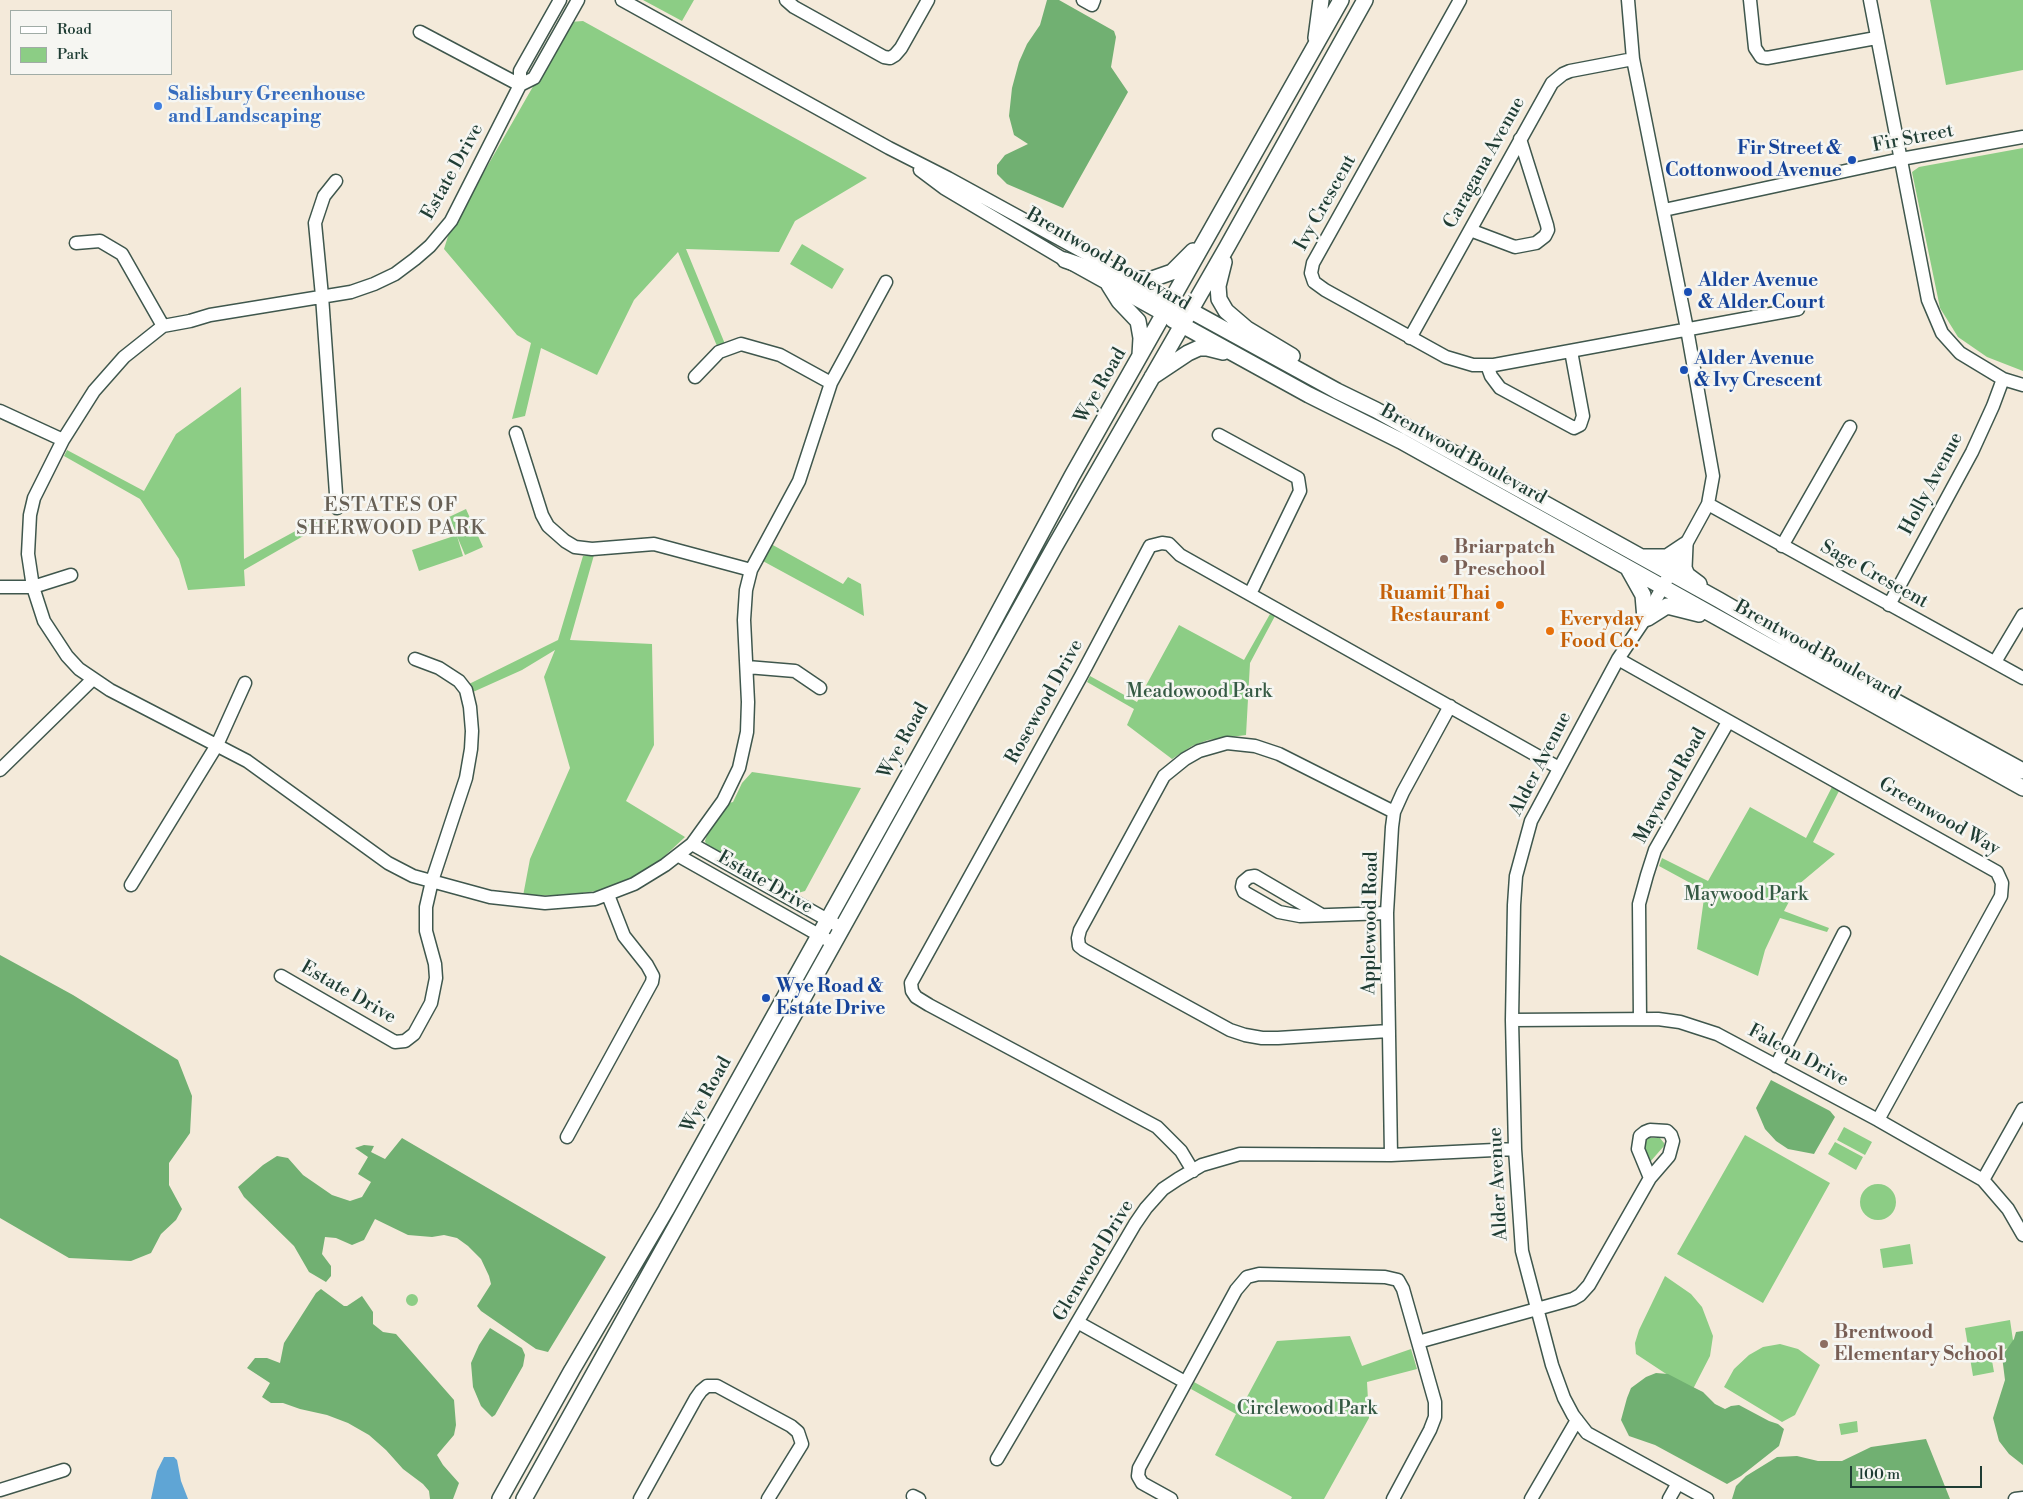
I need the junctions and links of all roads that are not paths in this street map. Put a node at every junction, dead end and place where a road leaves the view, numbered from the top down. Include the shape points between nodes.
1 (560, 0) edge
2 (578, 0) edge
3 (622, 0) edge
4 (786, 0) edge
5 (928, 0) edge
6 (1321, 0) edge
7 (1341, 0) edge
8 (1365, 0) edge
9 (1460, 0) edge
10 (1628, 0) edge
11 (1750, 0) edge
12 (1870, 0) edge
13 (420, 32) dead end
14 (1876, 38) junction
15 (1315, 47) junction
16 (1633, 59) junction
17 (520, 86) junction
18 (2023, 137) edge
19 (1520, 139) junction
20 (889, 148) junction
21 (1901, 159) junction
22 (336, 181) dead end
23 (1664, 210) junction
24 (1470, 230) junction
25 (1208, 237) junction
26 (76, 243) dead end
27 (1227, 247) junction
28 (1065, 260) junction
29 (1132, 279) junction
30 (886, 282) dead end
31 (1109, 285) junction
32 (322, 296) junction
33 (1168, 307) junction
34 (1798, 309) dead end
35 (1190, 310) junction
36 (1182, 324) junction
37 (163, 326) junction
38 (1687, 329) junction
39 (1410, 338) junction
40 (1571, 351) junction
41 (1239, 357) junction
42 (1486, 366) junction
43 (1134, 369) junction
44 (695, 377) dead end
45 (1151, 378) junction
46 (2003, 379) junction
47 (831, 383) junction
48 (2023, 385) edge
49 (1376, 410) junction
50 (0, 411) edge
51 (1850, 427) dead end
52 (516, 433) dead end
53 (1219, 435) dead end
54 (63, 440) junction
55 (1708, 504) junction
56 (337, 508) dead end
57 (1684, 545) junction
58 (1782, 546) junction
59 (1640, 557) junction
60 (751, 570) junction
61 (1630, 570) junction
62 (1669, 573) junction
63 (71, 575) dead end
64 (0, 587) edge
65 (33, 587) junction
66 (1662, 587) junction
67 (1250, 594) junction
68 (1719, 600) junction
69 (1889, 605) junction
70 (2023, 614) edge
71 (1713, 616) junction
72 (1645, 619) junction
73 (415, 659) dead end
74 (1618, 659) junction
75 (1995, 662) junction
76 (747, 667) junction
77 (2023, 678) edge
78 (93, 679) junction
79 (245, 684) dead end
80 (820, 688) dead end
81 (1450, 706) junction
82 (1728, 722) junction
83 (218, 745) junction
84 (1559, 768) junction
85 (0, 770) edge
86 (2023, 771) edge
87 (2023, 788) edge
88 (1394, 812) junction
89 (692, 844) junction
90 (679, 856) junction
91 (432, 881) junction
92 (131, 886) dead end
93 (608, 895) junction
94 (1386, 913) junction
95 (1320, 914) junction
96 (827, 920) junction
97 (842, 928) junction
98 (1844, 933) dead end
99 (819, 935) junction
100 (833, 943) junction
101 (281, 976) dead end
102 (1640, 1019) junction
103 (1512, 1020) junction
104 (1389, 1031) junction
105 (1776, 1066) junction
106 (2023, 1109) edge
107 (1878, 1120) junction
108 (567, 1137) dead end
109 (1515, 1149) junction
110 (1391, 1155) junction
111 (1193, 1171) junction
112 (1650, 1178) dead end
113 (1983, 1180) junction
114 (2023, 1235) edge
115 (1538, 1310) junction
116 (1079, 1323) junction
117 (1418, 1342) junction
118 (1185, 1382) junction
119 (1577, 1420) junction
120 (998, 1459) dead end
121 (64, 1470) dead end
122 (1678, 1483) junction
123 (16, 1485) junction
124 (0, 1490) edge
125 (2023, 1498) edge
126 (17, 1499) edge
127 (500, 1499) edge
128 (524, 1499) edge
129 (640, 1499) edge
130 (768, 1499) edge
131 (1171, 1499) edge
132 (1393, 1499) edge
133 (1531, 1499) edge
134 (1669, 1499) edge
135 (1707, 1499) edge
136 (2015, 1499) edge

1 - 17 street, Estate Drive via 520,71
2 - 17 street, Estate Drive via 534,78
3 - 20 street, Brentwood Boulevard
4 - 5 street via 890,58 900,48
6 - 15 main road
7 - 15 main road, Wye Road
8 - 27 main road, Wye Road
9 - 39 street, Ivy Crescent via 1318,254 1311,273 1319,286
10 - 16 street, Alder Avenue
11 - 14 street via 1755,48 1761,57 1774,58
12 - 14 street
13 - 17 street
14 - 21 street
15 - 25 main road, Wye Road
16 - 19 street, Caragana Avenue via 1563,74 1548,90
16 - 23 street, Alder Avenue
17 - 32 street, Estate Drive via 451,221 430,246 396,274 381,281 351,292
18 - 21 street, Fir Street
19 - 24 street, Caragana Avenue
19 - 24 street via 1548,225 1545,236 1536,243 1515,247
20 - 28 street, Brentwood Boulevard via 944,188
20 - 29 street, Brentwood Boulevard
21 - 23 street, Fir Street
21 - 46 street via 1928,300 1942,334 1960,353
22 - 32 street via 324,196 315,223
23 - 38 street, Alder Avenue
24 - 39 street, Caragana Avenue
25 - 29 main road via 1172,272 1152,279
25 - 33 main road, Wye Road
26 - 37 street via 100,241 122,254
27 - 35 main road, Wye Road
27 - 49 main road via 1218,286 1219,299 1226,311 1247,329
28 - 31 street, Brentwood Boulevard
28 - 33 main road via 1109,275
29 - 33 street, Brentwood Boulevard
30 - 47 street, Estate Drive
31 - 33 street, Brentwood Boulevard
31 - 43 main road via 1133,314 1140,329 1141,352
32 - 37 street, Estate Drive via 218,313
32 - 56 street
33 - 35 main road, Brentwood Boulevard
33 - 36 main road, Brentwood Boulevard
33 - 43 main road, Wye Road
34 - 38 street, Ivy Crescent
35 - 36 main road, Wye Road
35 - 49 main road, Brentwood Boulevard
36 - 41 main road, Brentwood Boulevard
36 - 45 main road, Wye Road
37 - 54 street, Estate Drive via 108,374
38 - 40 street, Ivy Crescent
38 - 55 street, Alder Avenue via 1712,460
39 - 42 street, Ivy Crescent via 1454,360
40 - 42 street, Ivy Crescent
40 - 42 street via 1583,416 1574,428 1500,388
41 - 45 main road via 1198,348
41 - 61 main road, Brentwood Boulevard
43 - 96 main road, Wye Road
44 - 47 street via 719,352 741,344 780,355
45 - 97 main road, Wye Road
46 - 48 street
46 - 69 street, Holly Avenue via 1972,452
47 - 60 street, Estate Drive via 798,481
49 - 59 main road, Brentwood Boulevard
50 - 54 street
51 - 58 street
52 - 60 street via 542,515 548,526 575,547 592,549 654,544
53 - 67 street via 1298,478 1300,491
54 - 65 street, Estate Drive via 34,498 30,515 28,554
55 - 57 street, Alder Avenue
55 - 58 street, Sage Crescent
57 - 59 main road via 1667,556
57 - 62 street, Alder Avenue
57 - 68 main road via 1687,575
58 - 69 street, Sage Crescent
59 - 62 main road, Brentwood Boulevard
60 - 76 street, Estate Drive via 744,612
61 - 66 main road, Brentwood Boulevard
61 - 72 main road via 1642,595
62 - 66 street, Alder Avenue
62 - 68 main road, Brentwood Boulevard
63 - 65 street
64 - 65 street
65 - 78 street, Estate Drive via 44,621 53,636 79,669
66 - 71 main road, Brentwood Boulevard
66 - 72 street, Alder Avenue
67 - 81 street, Rosewood Drive
67 - 111 street, Rosewood Drive via 1180,555 1169,544 1150,546 1082,676 911,983 916,998 1157,1127 1181,1151
68 - 86 main road, Brentwood Boulevard
69 - 75 street, Sage Crescent
70 - 75 street
71 - 72 main road via 1667,606
71 - 87 main road, Brentwood Boulevard
72 - 74 street, Alder Avenue
73 - 91 street, Estate Drive via 439,668 459,681 466,690 472,731 466,778
74 - 82 street, Greenwood Way
74 - 84 street, Alder Avenue
75 - 77 street, Sage Crescent
76 - 80 street via 794,671
76 - 89 street, Estate Drive via 747,732 739,768 712,820
78 - 83 street, Estate Drive
78 - 85 street
79 - 83 street
81 - 84 street, Rosewood Drive
81 - 88 street, Applewood Road
82 - 102 street, Maywood Road via 1655,850 1647,875 1640,904
82 - 107 street, Greenwood Way via 1997,872 2002,883 2001,896
83 - 91 street, Estate Drive via 278,782 388,862 412,876
83 - 92 street
84 - 103 street, Alder Avenue via 1531,821 1516,876
88 - 94 street, Applewood Road
88 - 104 street via 1279,754 1256,746 1226,743 1199,752 1164,776 1078,938 1079,946 1084,950 1230,1030 1245,1035 1278,1038
89 - 90 street, Estate Drive
89 - 96 street, Estate Drive
90 - 93 street, Estate Drive via 651,875
90 - 99 street, Estate Drive
91 - 93 street, Estate Drive via 490,897 532,902 579,901
91 - 101 street, Estate Drive via 425,920 436,984 431,1003 409,1039 394,1042
93 - 108 street via 624,936 647,965 653,976 652,982
94 - 95 street
94 - 104 street, Applewood Road
95 - 95 street via 1256,876 1243,882 1244,892 1279,912 1300,916
96 - 97 street, Estate Drive
96 - 99 main road, Wye Road
97 - 100 main road, Wye Road
98 - 105 street
99 - 100 street, Estate Drive
99 - 127 main road, Wye Road
100 - 128 main road, Wye Road
102 - 103 street, Falcon Drive
102 - 105 street, Falcon Drive via 1680,1022 1717,1034
103 - 109 street, Alder Avenue
104 - 110 street, Applewood Road
105 - 107 street, Falcon Drive
106 - 113 street
107 - 113 street, Falcon Drive
109 - 110 street, Glenwood Drive
109 - 115 street, Alder Avenue via 1522,1251
110 - 111 street, Glenwood Drive via 1240,1154 1202,1165
111 - 116 street, Glenwood Drive via 1163,1189 1146,1208
112 - 115 street via 1585,1290 1573,1299
113 - 114 street, Falcon Drive via 2008,1209
115 - 117 street
115 - 119 street, Alder Avenue via 1552,1365 1564,1398
116 - 118 street
116 - 120 street, Glenwood Drive
117 - 118 street via 1398,1280 1385,1277 1247,1276
117 - 132 street via 1435,1402 1435,1417
118 - 131 street via 1139,1468 1138,1476 1142,1483
119 - 122 street, Alder Avenue via 1587,1433
119 - 133 street
121 - 123 street
122 - 134 street
122 - 135 street, Alder Avenue
123 - 124 street
123 - 126 street
125 - 136 street
129 - 130 street via 696,1398 707,1386 717,1386 798,1432 802,1444

